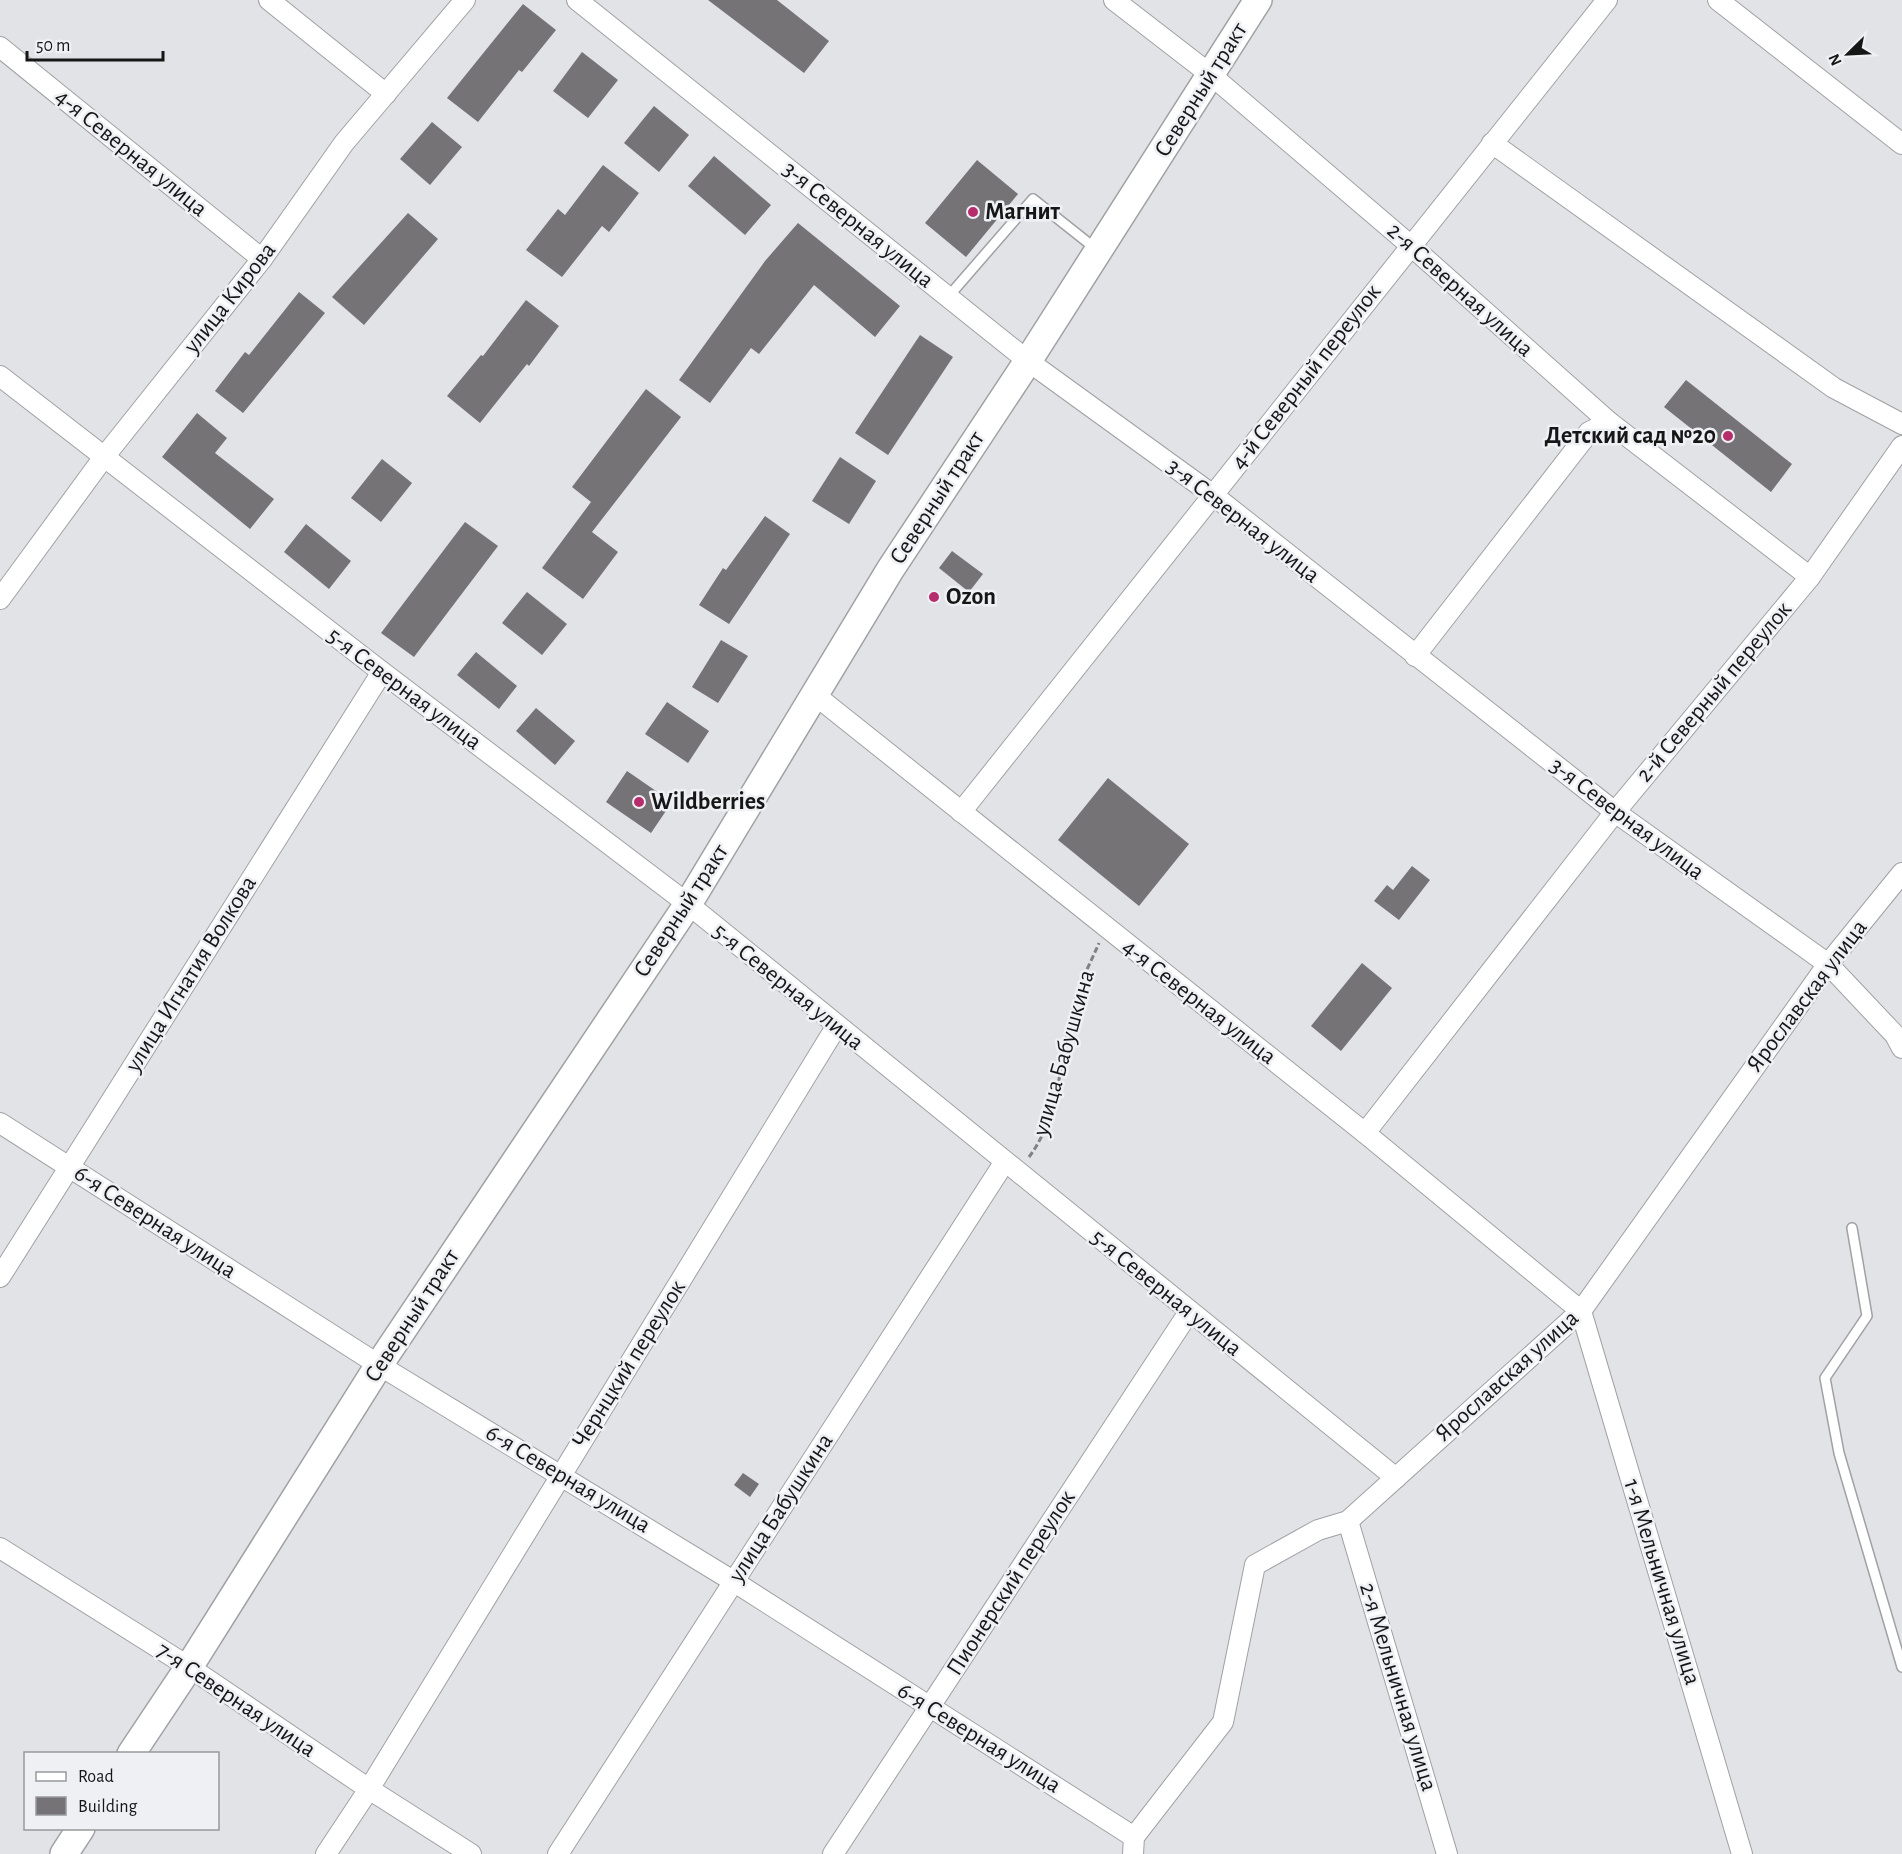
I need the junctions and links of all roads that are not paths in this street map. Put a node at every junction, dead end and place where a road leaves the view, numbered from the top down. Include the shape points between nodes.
1 (269, 0) edge
2 (465, 0) edge
3 (577, 0) edge
4 (1114, 0) edge
5 (1258, 0) edge
6 (1607, 0) edge
7 (1718, 0) edge
8 (0, 47) edge
9 (1211, 75) junction
10 (386, 94) junction
11 (1492, 143) junction
12 (1902, 144) edge
13 (1410, 245) junction
14 (1098, 251) junction
15 (262, 259) junction
16 (948, 297) junction
17 (1028, 361) junction
18 (0, 376) edge
19 (1609, 422) junction
20 (1902, 424) edge
21 (1902, 446) edge
22 (104, 457) junction
23 (1213, 495) junction
24 (1810, 577) junction
25 (0, 599) edge
26 (1415, 656) junction
27 (382, 672) junction
28 (814, 695) junction
29 (961, 812) junction
30 (1615, 812) junction
31 (1902, 873) edge
32 (688, 904) junction
33 (1828, 964) junction
34 (836, 1027) junction
35 (1902, 1048) edge
36 (0, 1123) edge
37 (1365, 1133) junction
38 (69, 1168) junction
39 (1011, 1168) junction
40 (1852, 1228) dead end
41 (0, 1277) edge
42 (1581, 1311) junction
43 (1189, 1312) junction
44 (379, 1365) junction
45 (562, 1474) junction
46 (1396, 1478) junction
47 (1348, 1521) junction
48 (0, 1548) edge
49 (733, 1581) junction
50 (189, 1667) junction
51 (1902, 1667) edge
52 (929, 1708) junction
53 (132, 1752) edge
54 (369, 1789) junction
55 (80, 1830) edge
56 (1133, 1850) edge
57 (64, 1854) edge
58 (326, 1854) edge
59 (471, 1854) edge
60 (558, 1854) edge
61 (832, 1854) edge
62 (1447, 1854) edge
63 (1742, 1854) edge

1 - 10 street
2 - 10 street, улица Кирова
3 - 16 street, 3-я Северная улица
4 - 9 street, 2-я Северная улица
5 - 9 street, Северный тракт
6 - 11 street, 4-й Северный переулок
7 - 12 street
8 - 15 street, 4-я Северная улица
9 - 13 street, 2-я Северная улица
9 - 14 street, Северный тракт
10 - 15 street, улица Кирова via 344,143
11 - 13 street, 4-й Северный переулок
11 - 20 street via 1834,388
13 - 19 street, 2-я Северная улица
13 - 23 street, 4-й Северный переулок
14 - 16 lane via 1033,199
14 - 17 street, Северный тракт
15 - 22 street, улица Кирова
16 - 17 street, 3-я Северная улица
17 - 23 street, 3-я Северная улица
17 - 28 street, Северный тракт via 890,570
18 - 22 street, 5-я Северная улица
19 - 24 street, 2-я Северная улица
19 - 26 street via 1589,432
21 - 24 street, 2-й Северный переулок
22 - 25 street, улица Кирова
22 - 27 street, 5-я Северная улица
23 - 26 street, 3-я Северная улица
23 - 29 street, 4-й Северный переулок
24 - 30 street, 2-й Северный переулок
26 - 30 street, 3-я Северная улица
27 - 32 street, 5-я Северная улица
27 - 38 street, улица Игнатия Волкова
28 - 29 street, 4-я Северная улица
28 - 32 street, Северный тракт
29 - 37 street, 4-я Северная улица
30 - 33 street, 3-я Северная улица
30 - 37 street, 2-й Северный переулок
31 - 33 street, Ярославская улица
32 - 34 street, 5-я Северная улица
32 - 44 street, Северный тракт
33 - 35 street, 3-я Северная улица via 1895,1035
33 - 42 street, Ярославская улица
34 - 39 street, 5-я Северная улица
34 - 45 street, Чернцкий переулок
36 - 38 street, 6-я Северная улица
37 - 42 street, 4-я Северная улица
38 - 41 street, улица Игнатия Волкова
38 - 44 street, 6-я Северная улица
39 - 43 street, 5-я Северная улица
39 - 49 street, улица Бабушкина
40 - 51 lane via 1867,1316 1825,1378 1839,1453
42 - 46 street, Ярославская улица
42 - 63 street, 1-я Мельничная улица
43 - 46 street, 5-я Северная улица
43 - 52 street, Пионерский переулок
44 - 45 street, 6-я Северная улица
44 - 50 street, Северный тракт
45 - 49 street, 6-я Северная улица
45 - 54 street, Чернцкий переулок
46 - 47 street, Ярославская улица
47 - 56 street, Ярославская улица via 1318,1530 1255,1565 1223,1722
47 - 62 street, 2-я Мельничная улица
48 - 50 street, 7-я Северная улица
49 - 52 street, 6-я Северная улица
49 - 60 street, улица Бабушкина
50 - 53 street, Северный тракт
50 - 54 street, 7-я Северная улица
52 - 56 street, 6-я Северная улица
52 - 61 street, Пионерский переулок
54 - 58 street, Чернцкий переулок
54 - 59 street, 7-я Северная улица
55 - 57 street

